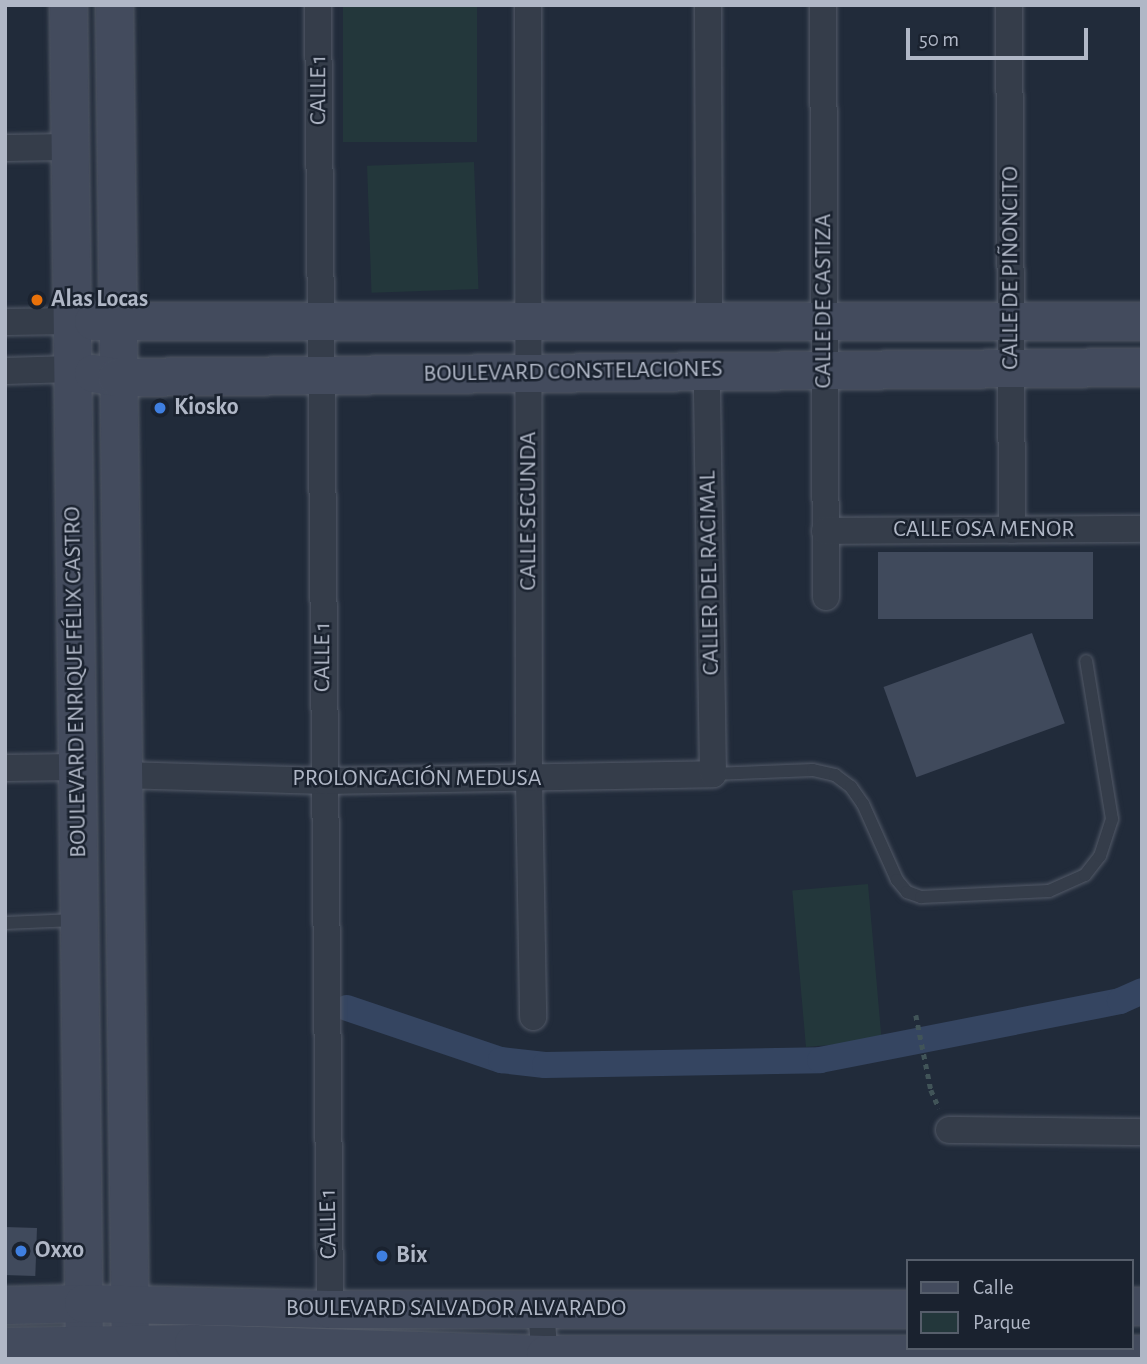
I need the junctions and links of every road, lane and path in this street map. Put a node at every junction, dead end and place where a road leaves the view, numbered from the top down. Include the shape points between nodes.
1 (68, 5) edge
2 (114, 5) edge
3 (318, 5) edge
4 (528, 5) edge
5 (708, 5) edge
6 (823, 5) edge
7 (1009, 5) edge
8 (69, 147) junction
9 (5, 148) edge
10 (825, 320) junction
11 (71, 321) junction
12 (116, 321) junction
13 (321, 321) junction
14 (530, 321) junction
15 (709, 321) junction
16 (1011, 321) junction
17 (1142, 321) edge
18 (5, 322) edge
19 (1142, 367) edge
20 (1011, 368) junction
21 (72, 369) junction
22 (825, 370) junction
23 (5, 371) edge
24 (707, 371) junction
25 (530, 373) junction
26 (321, 375) junction
27 (116, 377) junction
28 (1142, 529) edge
29 (1012, 530) junction
30 (825, 531) junction
31 (825, 597) dead end
32 (1086, 661) dead end
33 (78, 767) junction
34 (5, 768) edge
35 (713, 774) junction
36 (122, 775) junction
37 (529, 779) junction
38 (324, 781) junction
39 (79, 919) junction
40 (5, 923) edge
41 (916, 1014) dead end
42 (533, 1017) dead end
43 (931, 1090) dead end
44 (949, 1130) dead end
45 (1142, 1132) edge
46 (83, 1303) junction
47 (130, 1304) junction
48 (5, 1305) edge
49 (390, 1309) junction
50 (891, 1309) edge
51 (330, 1310) junction
52 (541, 1310) junction
53 (5, 1346) edge
54 (130, 1351) edge
55 (83, 1352) edge
56 (390, 1354) edge
57 (1142, 1354) edge
58 (545, 1356) edge
59 (871, 1356) edge
60 (702, 1357) edge
61 (1050, 1357) edge

1 - 8 street, BOULEVARD ENRIQUE FÉLIX CASTRO
2 - 12 street, BOULEVARD ENRIQUE FÉLIX CASTRO
3 - 13 street, CALLE 1
4 - 14 street, CALLE SEGUNDA
5 - 15 street
6 - 10 street, CALLE DE CASTIZA
7 - 16 street, CALLE DE PIÑONCITO
8 - 9 street
8 - 11 street, BOULEVARD ENRIQUE FÉLIX CASTRO
10 - 15 street, BOULEVARD CONSTELACIONES
10 - 16 street, BOULEVARD CONSTELACIONES
10 - 22 street, CALLE DE CASTIZA
11 - 12 street, BOULEVARD CONSTELACIONES
11 - 18 street, BOULEVARD CONSTELACIONES
11 - 21 street, BOULEVARD ENRIQUE FÉLIX CASTRO
12 - 13 street, BOULEVARD CONSTELACIONES
12 - 27 street, BOULEVARD ENRIQUE FÉLIX CASTRO
13 - 14 street, BOULEVARD CONSTELACIONES
13 - 26 street, CALLE 1
14 - 15 street, BOULEVARD CONSTELACIONES
14 - 25 street, CALLE SEGUNDA
16 - 17 street, BOULEVARD CONSTELACIONES
16 - 20 street, CALLE DE PIÑONCITO
19 - 20 street, BOULEVARD CONSTELACIONES
20 - 22 street, BOULEVARD CONSTELACIONES
20 - 29 street, CALLE DE PIÑONCITO
21 - 23 street, BOULEVARD CONSTELACIONES
21 - 27 street, BOULEVARD CONSTELACIONES
21 - 33 street, BOULEVARD ENRIQUE FÉLIX CASTRO
22 - 24 street, BOULEVARD CONSTELACIONES
22 - 30 street, CALLE DE CASTIZA
24 - 25 street, BOULEVARD CONSTELACIONES
24 - 35 street, CALLER DEL RACIMAL
25 - 26 street, BOULEVARD CONSTELACIONES
25 - 37 street, CALLE SEGUNDA
26 - 27 street, BOULEVARD CONSTELACIONES
26 - 38 street, CALLE 1
27 - 36 street, BOULEVARD ENRIQUE FÉLIX CASTRO
28 - 29 street, CALLE OSA MENOR
29 - 30 street, CALLE OSA MENOR
30 - 31 street, CALLE DE CASTIZA
32 - 35 lane via 1112,819 1100,856 1085,875 1049,891 921,897 907,892 897,880 863,804 835,775 813,770
33 - 34 street
33 - 39 street, BOULEVARD ENRIQUE FÉLIX CASTRO
35 - 37 street, PROLONGACIÓN MEDUSA
36 - 38 street, PROLONGACIÓN MEDUSA
36 - 47 street, BOULEVARD ENRIQUE FÉLIX CASTRO
37 - 38 street, PROLONGACIÓN MEDUSA
37 - 42 street, CALLE SEGUNDA
38 - 51 street, CALLE 1
39 - 40 lane
39 - 46 street, BOULEVARD ENRIQUE FÉLIX CASTRO
41 - 43 path
44 - 45 street
46 - 47 street, BOULEVARD SALVADOR ALVARADO
46 - 48 street, BOULEVARD SALVADOR ALVARADO
46 - 55 street, BOULEVARD ENRIQUE FÉLIX CASTRO
47 - 51 street, BOULEVARD SALVADOR ALVARADO
47 - 54 street, BOULEVARD ENRIQUE FÉLIX CASTRO
49 - 51 street, BOULEVARD SALVADOR ALVARADO
49 - 52 street, BOULEVARD SALVADOR ALVARADO
49 - 56 street
50 - 52 street, BOULEVARD SALVADOR ALVARADO
50 - 59 street
52 - 58 street
53 - 55 street, BOULEVARD SALVADOR ALVARADO
54 - 55 street, BOULEVARD SALVADOR ALVARADO
54 - 56 street, BOULEVARD SALVADOR ALVARADO via 193,1343
56 - 58 street, BOULEVARD SALVADOR ALVARADO
57 - 61 street, BOULEVARD SALVADOR ALVARADO
58 - 60 street, BOULEVARD SALVADOR ALVARADO
59 - 60 street, BOULEVARD SALVADOR ALVARADO
59 - 61 street, BOULEVARD SALVADOR ALVARADO

